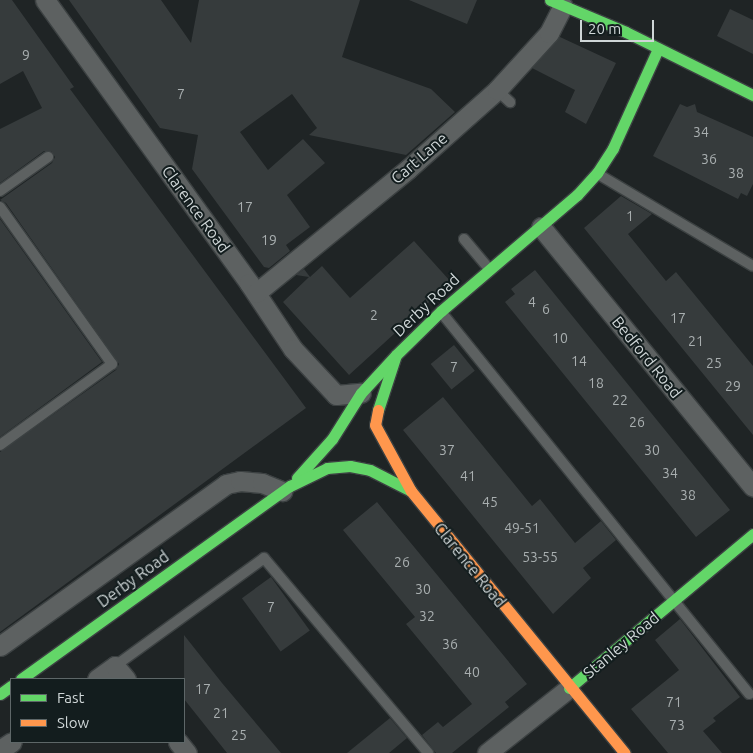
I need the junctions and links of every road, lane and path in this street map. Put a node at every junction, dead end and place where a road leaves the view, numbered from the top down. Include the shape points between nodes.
1 (46, 0) edge
2 (585, 0) edge
3 (563, 6) edge
4 (658, 49) junction
5 (753, 94) edge
6 (48, 157) dead end
7 (597, 173) junction
8 (0, 191) edge
9 (0, 206) edge
10 (541, 227) junction
11 (464, 239) dead end
12 (753, 266) edge
13 (490, 269) junction
14 (256, 294) junction
15 (441, 311) junction
16 (396, 355) junction
17 (361, 393) junction
18 (0, 445) edge
19 (753, 486) edge
20 (286, 488) junction
21 (411, 491) junction
22 (753, 534) edge
23 (675, 600) junction
24 (0, 646) edge
25 (120, 673) edge
26 (22, 678) edge
27 (101, 678) edge
28 (570, 688) junction
29 (749, 694) dead end
30 (10, 743) edge
31 (179, 743) edge
32 (0, 750) edge
33 (187, 753) edge
34 (428, 753) edge
35 (487, 753) edge
36 (625, 753) edge

1 - 14 street, Clarence Road
2 - 3 lane
3 - 4 main road
3 - 14 street, Cart Lane via 550,33 504,96
4 - 5 main road
4 - 7 main road, Derby Road via 613,148
6 - 8 lane
7 - 10 main road, Derby Road
7 - 12 lane
9 - 18 lane via 112,364
10 - 13 main road, Derby Road
10 - 19 street, Bedford Road
11 - 13 lane
13 - 15 main road, Derby Road
14 - 17 street, Clarence Road via 293,349 336,395
15 - 16 main road, Derby Road
15 - 23 lane
16 - 17 main road, Derby Road
16 - 21 main road, Clarence Road via 380,396 375,424
17 - 20 main road, Derby Road via 332,439
20 - 21 main road via 327,468 350,466 370,470
20 - 24 street via 240,481 226,484
20 - 26 main road, Derby Road
21 - 28 main road, Clarence Road
22 - 23 main road, Stanley Road
23 - 28 main road, Stanley Road
23 - 29 lane
25 - 27 street
25 - 34 lane via 264,558
28 - 35 street, Stanley Road
28 - 36 main road, Clarence Road
30 - 32 street
31 - 33 street

